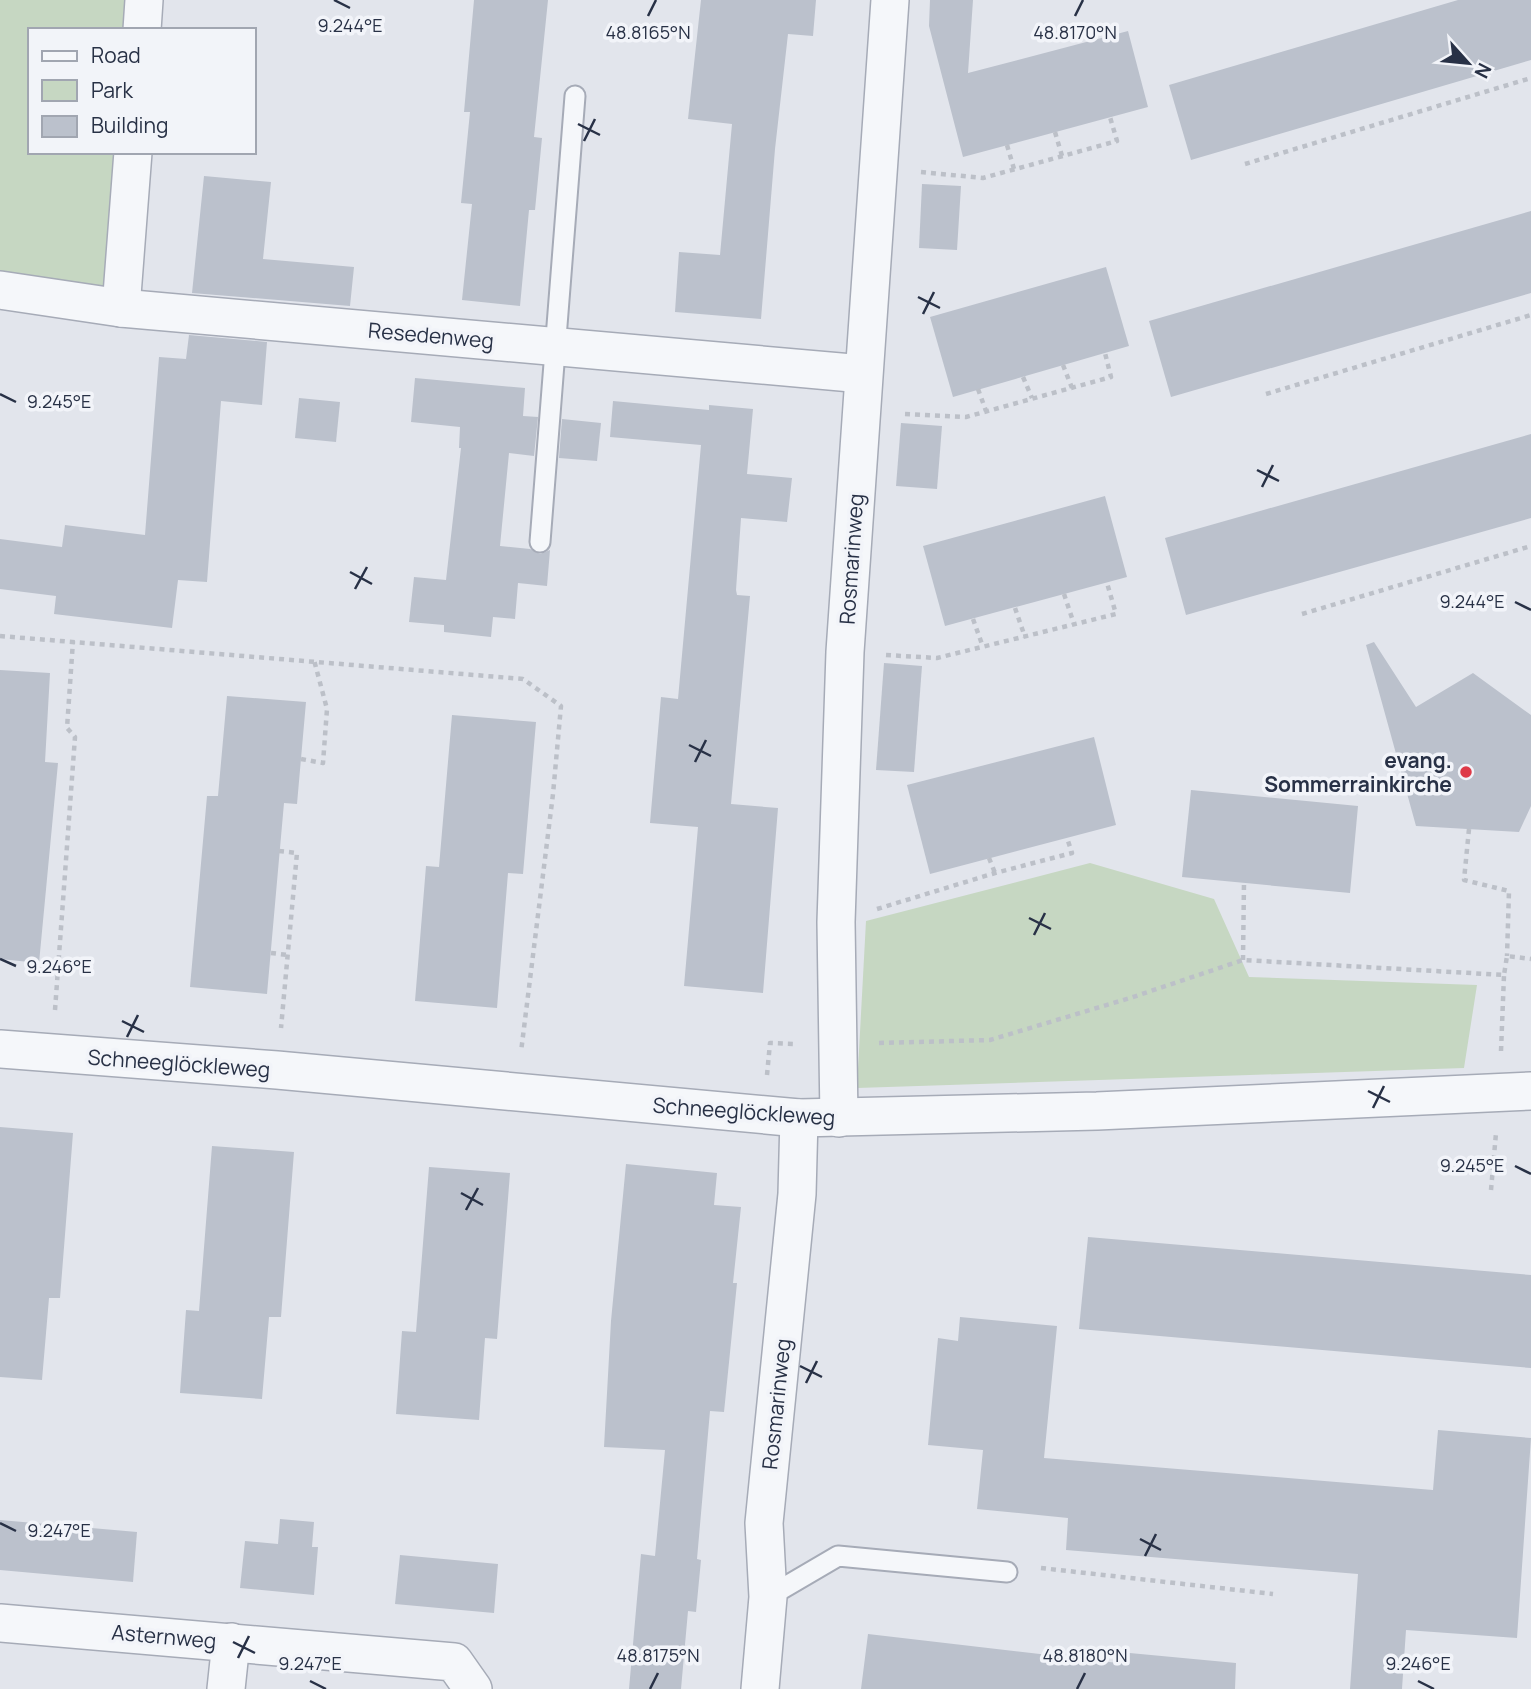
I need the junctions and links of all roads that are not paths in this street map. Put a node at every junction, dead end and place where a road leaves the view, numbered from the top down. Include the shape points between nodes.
1 (144, 0) edge
2 (890, 0) edge
3 (142, 28) edge
4 (575, 96) dead end
5 (133, 154) edge
6 (0, 290) edge
7 (121, 308) junction
8 (556, 346) junction
9 (863, 374) junction
10 (540, 542) dead end
11 (0, 1049) edge
12 (1531, 1091) edge
13 (799, 1118) junction
14 (839, 1118) junction
15 (1007, 1572) dead end
16 (768, 1597) junction
17 (0, 1623) edge
18 (231, 1642) junction
19 (463, 1675) edge
20 (226, 1689) edge
21 (760, 1689) edge

1 - 3 street
2 - 9 street, Rosmarinweg
4 - 8 lane
5 - 7 street
6 - 7 street, Resedenweg
7 - 8 street, Resedenweg
8 - 9 street, Resedenweg
8 - 10 lane
9 - 14 street, Rosmarinweg via 845,652 836,922
11 - 13 street, Schneeglöckleweg
12 - 14 street, Schneeglöckleweg via 1111,1111
13 - 14 street, Schneeglöckleweg
13 - 16 street, Rosmarinweg via 797,1194 764,1523
15 - 16 lane via 838,1556
16 - 21 street, Rosmarinweg
17 - 18 street, Asternweg
18 - 19 street, Asternweg
18 - 20 street

